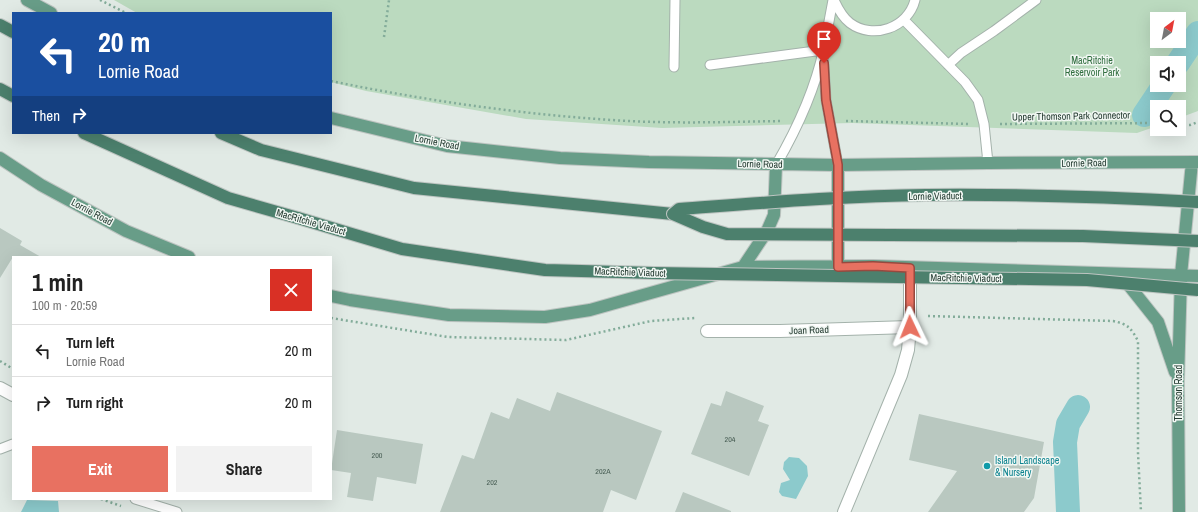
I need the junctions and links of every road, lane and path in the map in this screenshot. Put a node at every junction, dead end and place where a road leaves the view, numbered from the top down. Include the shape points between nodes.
1 (27, 0) edge
2 (100, 0) edge
3 (389, 0) edge
4 (675, 0) edge
5 (833, 0) edge
6 (915, 0) edge
7 (1036, 0) edge
8 (49, 12) edge
9 (124, 12) edge
10 (904, 20) junction
11 (0, 25) edge
12 (12, 31) edge
13 (384, 37) dead end
14 (823, 50) junction
15 (710, 65) dead end
16 (948, 65) junction
17 (674, 67) dead end
18 (332, 81) edge
19 (0, 89) edge
20 (12, 95) edge
21 (332, 118) edge
22 (799, 121) junction
23 (830, 121) junction
24 (1198, 122) edge
25 (1150, 123) edge
26 (984, 124) junction
27 (1186, 125) edge
28 (86, 134) edge
29 (223, 134) edge
30 (0, 158) edge
31 (1196, 161) edge
32 (988, 163) junction
33 (776, 165) junction
34 (838, 165) junction
35 (1198, 202) edge
36 (673, 214) junction
37 (1198, 242) edge
38 (187, 256) edge
39 (742, 267) junction
40 (838, 267) junction
41 (910, 268) junction
42 (1119, 274) junction
43 (1181, 275) junction
44 (1198, 276) edge
45 (1198, 290) edge
46 (332, 296) edge
47 (910, 327) junction
48 (707, 331) dead end
49 (1138, 341) dead end
50 (0, 361) edge
51 (12, 368) edge
52 (1178, 381) junction
53 (0, 388) edge
54 (12, 394) edge
55 (12, 444) edge
56 (0, 449) edge
57 (138, 500) edge
58 (177, 512) edge
59 (844, 512) edge
60 (1140, 512) edge
61 (1179, 512) edge

1 - 8 main road
2 - 9 path
3 - 13 path
4 - 17 lane
5 - 10 lane via 849,23 862,30 892,28
5 - 14 lane
6 - 10 lane via 914,7
7 - 16 lane
10 - 16 lane
11 - 12 highway
14 - 15 lane
14 - 22 lane via 808,101
14 - 23 lane
16 - 26 lane via 978,100
18 - 22 path via 495,109 613,120
19 - 20 highway
21 - 33 main road, Lornie Road via 447,146 560,158
22 - 33 lane
23 - 26 path, Upper Thomson Park Connector
23 - 34 lane
24 - 27 path
25 - 26 path, Upper Thomson Park Connector
26 - 32 lane
28 - 45 highway, MacRitchie Viaduct, bridge via 228,198 402,249 545,270 1087,280
29 - 36 highway via 261,150 414,188
30 - 38 main road, Lornie Road via 41,185 126,231
31 - 32 main road, Lornie Road
31 - 43 main road, Thomson Road
32 - 34 main road, Lornie Road
33 - 34 main road, Lornie Road
33 - 39 main road via 774,215
34 - 40 main road
35 - 36 highway, Lornie Viaduct, bridge via 1084,196 926,195 797,200 679,209
36 - 37 highway, bridge via 727,234 1084,236
39 - 40 main road
39 - 46 main road via 590,310 545,317 449,315
40 - 41 main road
41 - 42 main road
41 - 47 street
42 - 43 main road
42 - 52 main road via 1158,322
43 - 44 main road
43 - 52 main road, Thomson Road
47 - 48 street, Joan Road
47 - 59 street via 908,350 901,375
49 - 60 path
50 - 51 path
52 - 61 main road, Thomson Road
53 - 54 street
55 - 56 lane
57 - 58 lane

